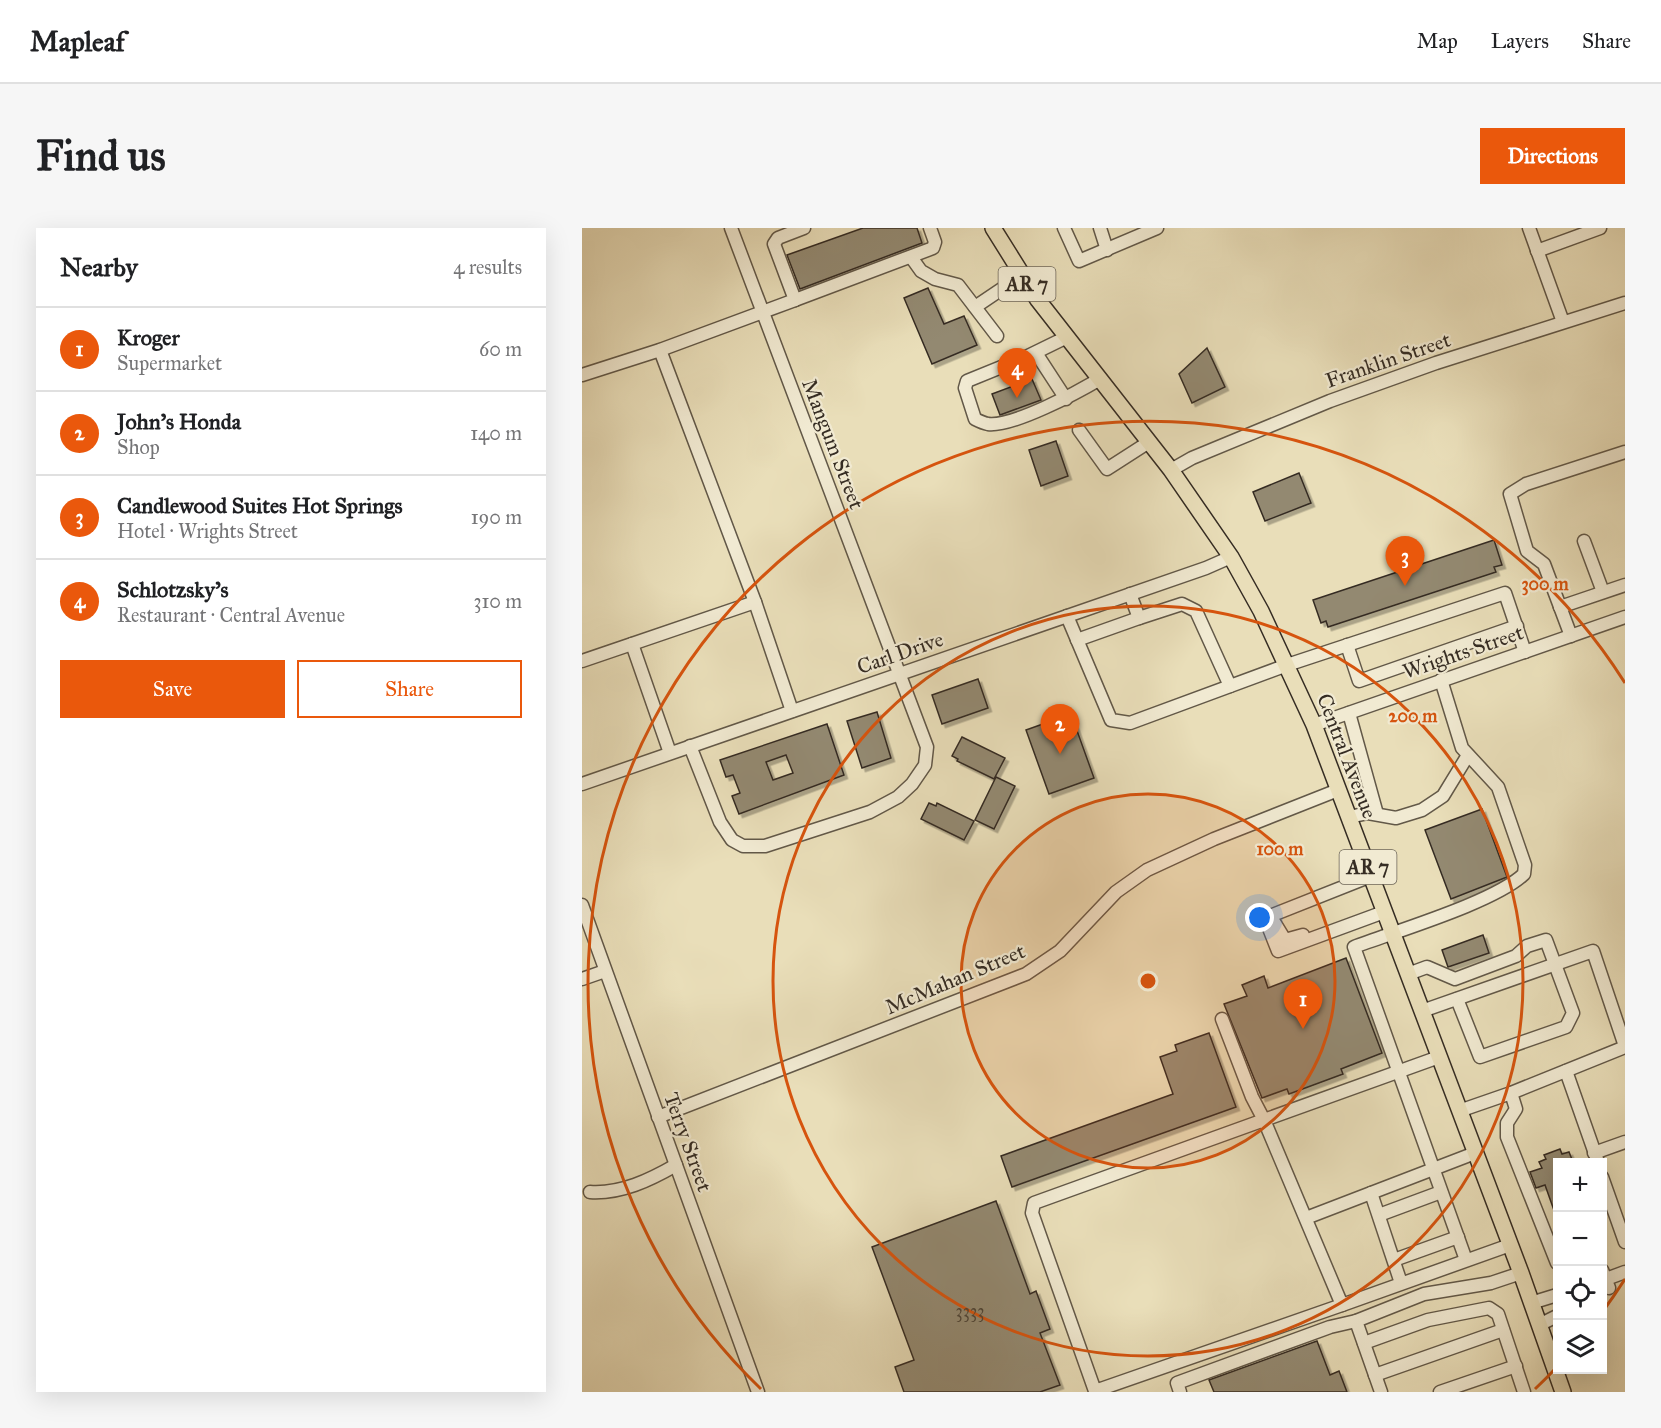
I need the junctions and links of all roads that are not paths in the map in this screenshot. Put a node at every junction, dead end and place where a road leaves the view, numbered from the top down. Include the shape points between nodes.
1 (732, 228) edge
2 (804, 228) edge
3 (930, 228) edge
4 (993, 228) edge
5 (1064, 228) edge
6 (1100, 228) edge
7 (1157, 228) edge
8 (1529, 228) edge
9 (1600, 228) edge
10 (1107, 250) junction
11 (1538, 250) junction
12 (911, 257) junction
13 (1021, 276) junction
14 (795, 300) junction
15 (1625, 303) edge
16 (975, 307) junction
17 (762, 312) junction
18 (1563, 322) junction
19 (997, 336) dead end
20 (1067, 337) junction
21 (660, 350) junction
22 (1036, 353) junction
23 (582, 375) edge
24 (1100, 379) junction
25 (1066, 399) junction
26 (1079, 430) dead end
27 (1149, 442) junction
28 (1625, 452) edge
29 (1171, 470) junction
30 (1584, 541) dead end
31 (1231, 557) junction
32 (1625, 585) edge
33 (1603, 592) junction
34 (1130, 594) junction
35 (755, 602) junction
36 (1560, 607) junction
37 (1067, 616) junction
38 (1625, 617) edge
39 (1138, 618) junction
40 (1516, 627) junction
41 (1571, 636) junction
42 (1077, 640) junction
43 (632, 644) junction
44 (1347, 645) junction
45 (1525, 652) junction
46 (582, 661) edge
47 (1287, 665) junction
48 (901, 674) junction
49 (1442, 680) junction
50 (1230, 686) junction
51 (792, 711) junction
52 (1348, 712) junction
53 (1314, 725) junction
54 (690, 746) junction
55 (670, 753) junction
56 (1468, 755) junction
57 (582, 784) edge
58 (1338, 790) junction
59 (1377, 814) junction
60 (1349, 817) junction
61 (1371, 876) junction
62 (582, 905) edge
63 (1384, 912) junction
64 (1392, 933) junction
65 (1555, 964) junction
66 (605, 971) junction
67 (1408, 974) junction
68 (582, 979) edge
69 (1457, 999) junction
70 (1422, 1011) junction
71 (1222, 1018) dead end
72 (1625, 1046) edge
73 (1439, 1057) junction
74 (1566, 1071) junction
75 (1399, 1072) junction
76 (1511, 1093) junction
77 (1459, 1111) junction
78 (658, 1117) junction
79 (1264, 1120) junction
80 (1625, 1142) edge
81 (1475, 1153) junction
82 (1596, 1158) edge
83 (676, 1165) junction
84 (1433, 1169) junction
85 (1607, 1189) edge
86 (590, 1192) dead end
87 (1442, 1192) junction
88 (1371, 1193) junction
89 (1378, 1215) junction
90 (1306, 1218) junction
91 (1623, 1228) edge
92 (1458, 1237) junction
93 (1625, 1242) edge
94 (1510, 1245) junction
95 (1553, 1253) edge
96 (1394, 1260) junction
97 (1466, 1260) junction
98 (1625, 1272) edge
99 (1521, 1273) junction
100 (1607, 1282) edge
101 (1401, 1283) junction
102 (1553, 1296) edge
103 (1531, 1303) junction
104 (1342, 1305) junction
105 (1553, 1318) edge
106 (1356, 1321) junction
107 (1539, 1325) junction
108 (1503, 1330) junction
109 (1364, 1343) junction
110 (1516, 1366) junction
111 (1375, 1375) junction
112 (1093, 1391) edge
113 (758, 1392) edge
114 (1180, 1392) edge
115 (1381, 1392) edge
116 (1440, 1392) edge
117 (1524, 1392) edge
118 (1563, 1392) edge

1 - 17 street, Mangum Street
2 - 14 street via 778,238 774,244
3 - 12 street via 933,248
4 - 13 main road, Central Avenue / AR 7
5 - 10 street via 1079,261
6 - 10 street
7 - 10 street
8 - 11 street
9 - 11 street
11 - 18 street
12 - 14 street
12 - 16 street via 921,271 958,285
13 - 16 street
13 - 20 main road, Central Avenue / AR 7
14 - 17 street
15 - 18 street, Franklin Street
16 - 19 street
17 - 21 street
17 - 48 street, Mangum Street
18 - 29 street, Franklin Street via 1330,401
20 - 22 street
20 - 24 main road, Central Avenue / AR 7
21 - 23 street
21 - 35 street
22 - 25 street
22 - 25 street via 967,381 965,388 975,419 986,424 1006,421
24 - 25 street
24 - 27 main road, Central Avenue / AR 7
26 - 27 street via 1107,470
27 - 29 main road, Central Avenue / AR 7
28 - 36 street via 1526,484 1510,494 1527,551 1544,564
29 - 31 main road, Central Avenue / AR 7
30 - 33 street
31 - 34 street, Carl Drive
31 - 47 main road, Central Avenue / AR 7
32 - 33 street
33 - 36 street
34 - 37 street, Carl Drive
34 - 39 street
35 - 43 street
35 - 51 street
36 - 41 street
37 - 42 street
37 - 48 street, Carl Drive
38 - 41 street, Wrights Street
39 - 42 street
39 - 50 street via 1182,604 1196,611
40 - 44 street via 1505,593
40 - 44 street via 1359,681
40 - 45 street
41 - 45 street, Wrights Street
42 - 50 street via 1111,720 1120,723 1130,723
43 - 46 street
43 - 55 street
44 - 47 street
45 - 49 street, Wrights Street
47 - 50 street
47 - 53 main road, Central Avenue / AR 7
48 - 51 street, Carl Drive
48 - 54 street, Mangum Street via 927,747 925,765 898,797 870,812 765,846 743,846 732,840 720,822
49 - 52 street, Wrights Street
49 - 56 street via 1462,748
51 - 54 street, Carl Drive
52 - 53 street, Wrights Street
52 - 59 street
53 - 58 main road, Central Avenue / AR 7
54 - 55 street, Carl Drive
55 - 57 street, Carl Drive
56 - 59 street via 1443,796 1422,810 1396,818
56 - 64 street via 1498,787 1525,865 1524,874 1481,899
58 - 60 main road, Central Avenue / AR 7
58 - 78 street, McMahan Street via 1146,870 1116,892 1060,951 1026,974
59 - 60 street
60 - 61 main road, Central Avenue / AR 7
61 - 63 main road, Central Avenue / AR 7
61 - 63 street via 1264,918 1278,951
62 - 66 street, Terry Street
63 - 64 main road, Central Avenue / AR 7
64 - 67 main road, Central Avenue / AR 7
64 - 75 street via 1354,946
65 - 67 street via 1546,940 1455,979 1427,967
65 - 69 street
65 - 69 street via 1573,1013 1566,1027 1480,1057
65 - 72 street via 1593,951
66 - 68 street
66 - 78 street, Terry Street
67 - 70 main road, Central Avenue / AR 7
69 - 70 street
70 - 73 main road, Central Avenue / AR 7
71 - 79 street
72 - 74 street
73 - 75 street
73 - 77 main road, Central Avenue / AR 7
74 - 76 street
74 - 82 street
75 - 79 street
75 - 84 street
76 - 77 street
76 - 95 street via 1516,1109 1507,1123 1508,1137
77 - 81 main road, Central Avenue / AR 7
78 - 83 street, Terry Street
79 - 90 street
79 - 112 street via 1034,1203 1032,1213
80 - 82 street
81 - 84 street
81 - 94 main road, Central Avenue / AR 7
83 - 86 street via 614,1191
83 - 113 street, Terry Street
84 - 87 street
84 - 88 street
85 - 91 street
87 - 89 street
87 - 92 street
88 - 89 street
88 - 90 street
89 - 96 street
90 - 104 street
91 - 93 street
92 - 96 street
92 - 97 street
94 - 97 street
94 - 99 main road, Central Avenue / AR 7
96 - 101 street
97 - 101 street
98 - 100 street
99 - 103 main road, Central Avenue / AR 7
99 - 106 street via 1491,1283 1424,1294
101 - 104 street
102 - 103 street
103 - 107 main road, Central Avenue / AR 7
104 - 112 street
105 - 107 street
106 - 109 street
106 - 114 street via 1178,1383
107 - 118 main road, Central Avenue / AR 7
108 - 109 street via 1498,1314 1489,1308 1428,1320
108 - 110 street
108 - 111 street
109 - 111 street
110 - 116 street
110 - 117 street
111 - 115 street

